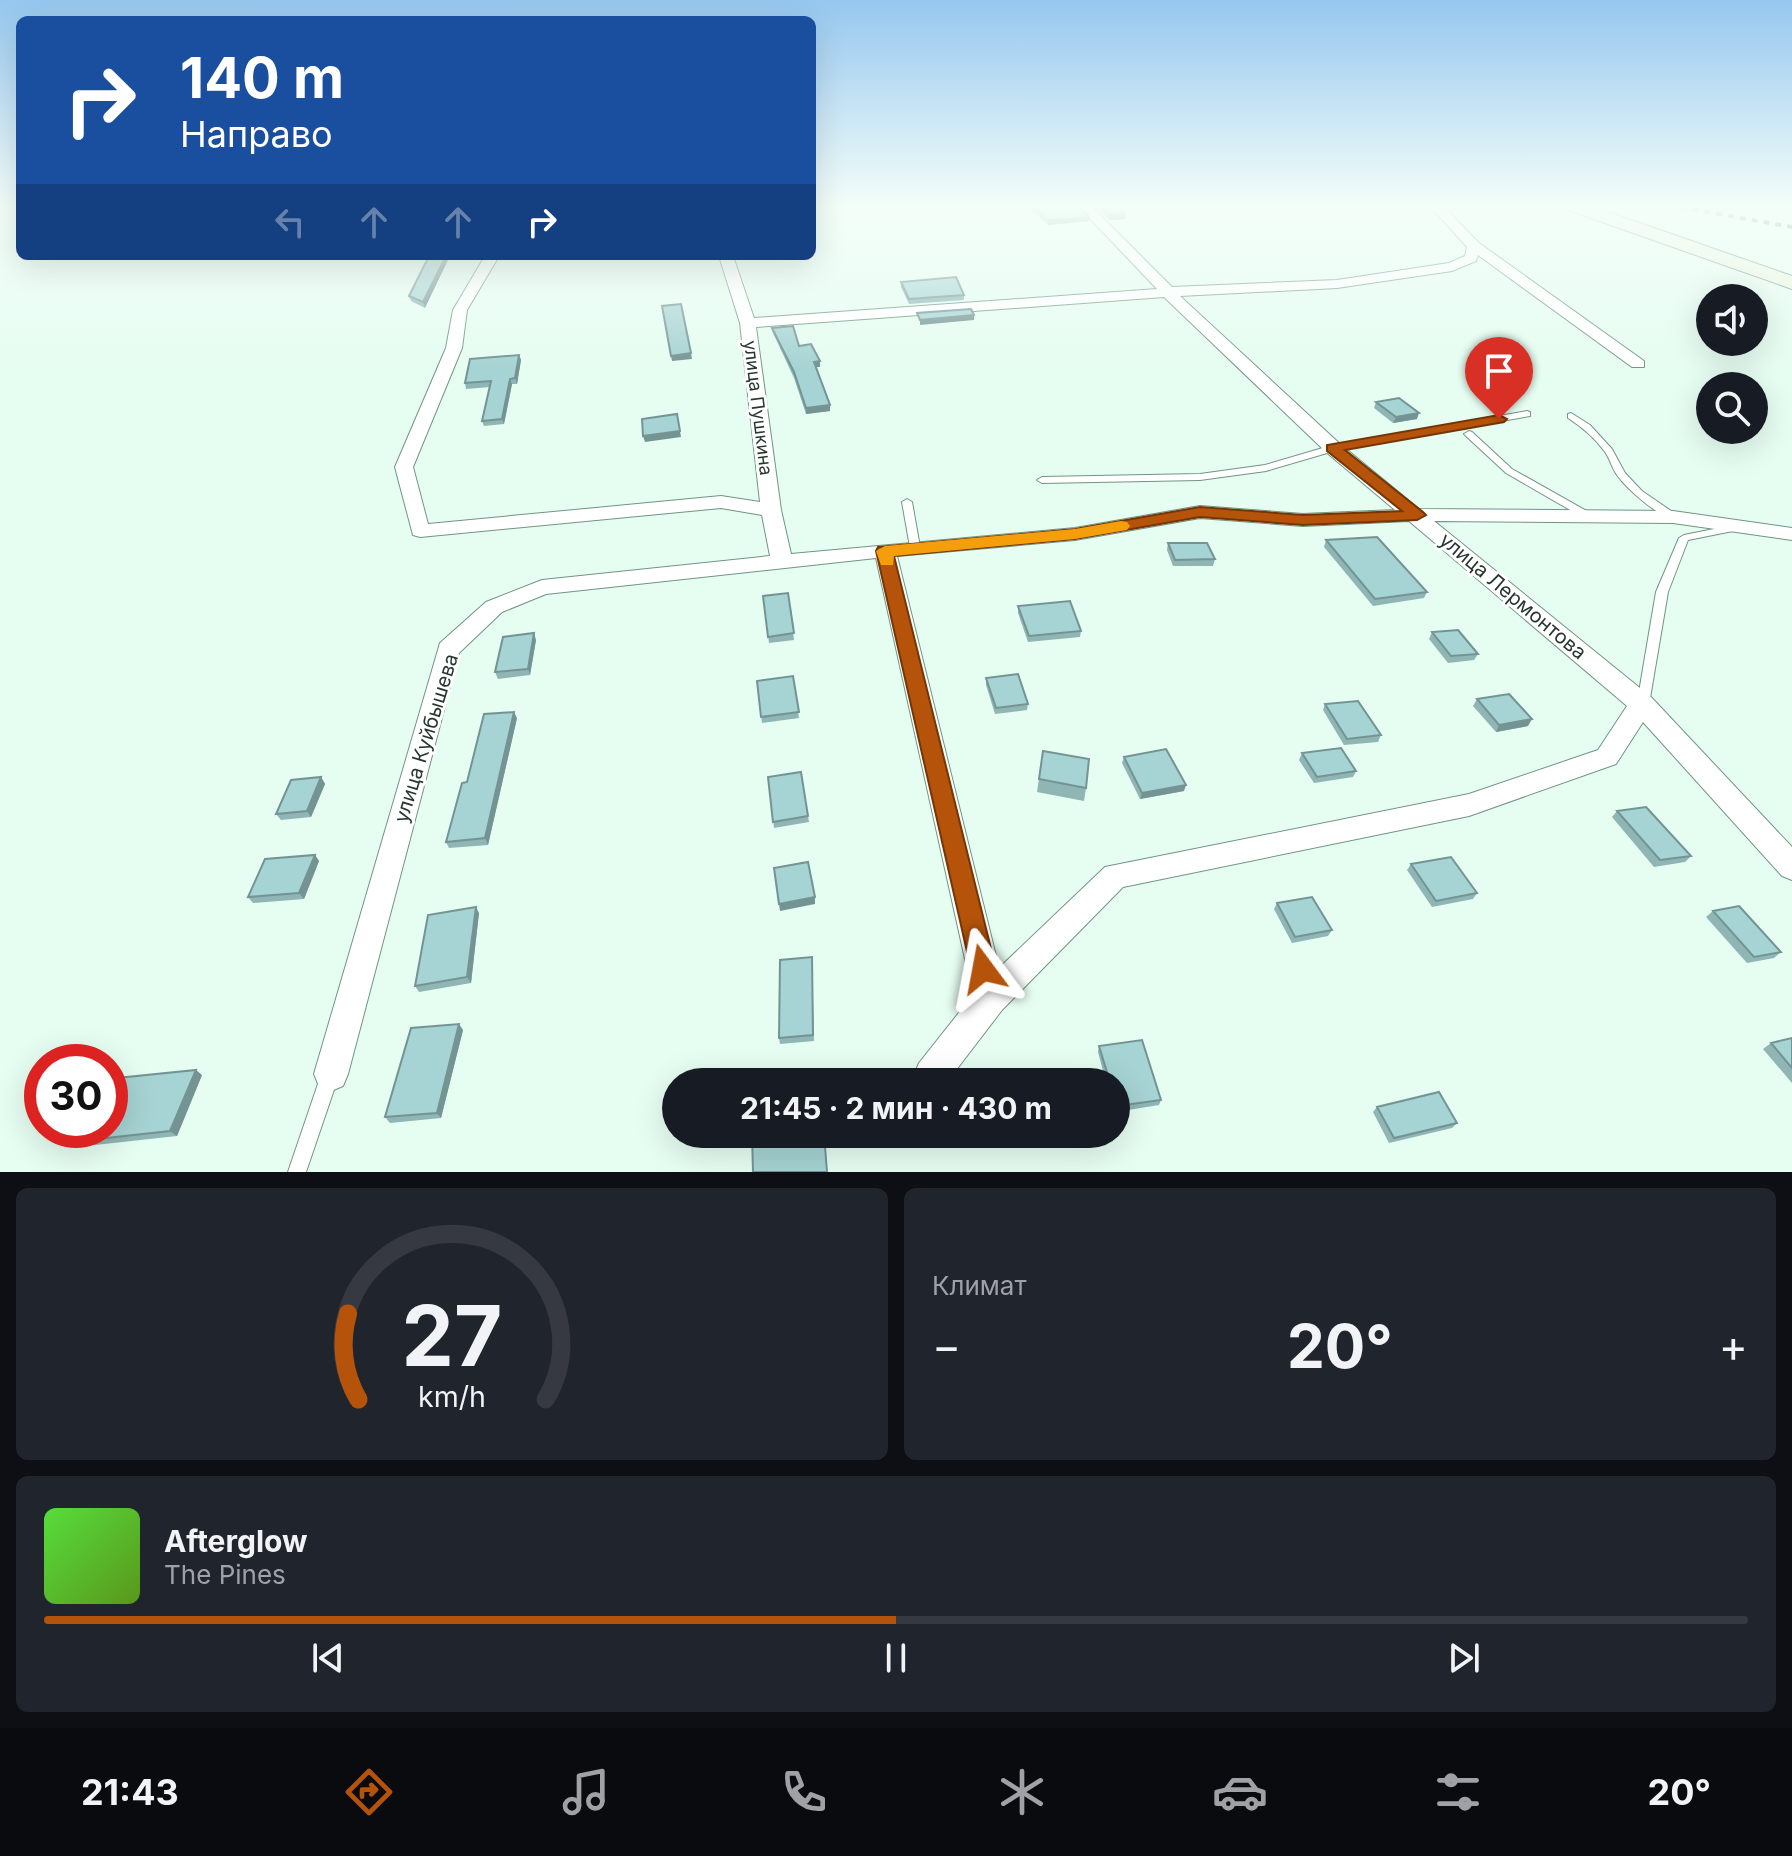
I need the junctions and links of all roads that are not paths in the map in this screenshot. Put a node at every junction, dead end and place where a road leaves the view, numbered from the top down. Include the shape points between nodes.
1 (490, 260) edge
2 (727, 260) edge
3 (1136, 260) edge
4 (1467, 260) edge
5 (1492, 260) edge
6 (1730, 260) edge
7 (1789, 280) edge
8 (1168, 292) junction
9 (748, 323) junction
10 (1638, 364) dead end
11 (1527, 414) dead end
12 (1571, 416) dead end
13 (1469, 434) dead end
14 (1333, 448) junction
15 (1042, 480) dead end
16 (907, 502) dead end
17 (771, 510) junction
18 (1417, 515) junction
19 (1588, 516) junction
20 (1673, 517) junction
21 (1739, 527) junction
22 (1792, 534) edge
23 (915, 547) junction
24 (885, 551) junction
25 (782, 561) junction
26 (1642, 704) junction
27 (1792, 867) edge
28 (990, 999) junction
29 (936, 1068) edge
30 (331, 1074) joint
31 (297, 1172) edge

1 - 17 street via 460,310 454,348 404,467 420,531 721,502
2 - 9 street, улица Пушкина
3 - 8 street, улица Лермонтова
4 - 8 street via 1452,267 1337,284
5 - 10 street
6 - 7 street
8 - 9 street
8 - 14 street, улица Лермонтова
9 - 17 street, улица Пушкина
11 - 14 lane
12 - 20 lane via 1595,435 1639,493
13 - 19 lane via 1509,471
14 - 15 lane via 1266,468 1200,477
14 - 18 street, улица Лермонтова
16 - 23 lane
17 - 25 street, улица Пушкина
18 - 19 street, улица Куйбышева
18 - 23 street, улица Куйбышева via 1303,520 1200,512 1075,534
18 - 26 street, улица Лермонтова
19 - 20 street, улица Куйбышева
20 - 21 street, улица Куйбышева
21 - 22 street, улица Куйбышева
21 - 26 lane via 1684,538 1662,592
23 - 24 street, улица Куйбышева
24 - 25 street, улица Куйбышева
24 - 28 street
25 - 30 street, улица Куйбышева via 542,587 494,607 448,649
26 - 27 street, улица Лермонтова
26 - 28 street via 1607,757 1469,805 1115,876
28 - 29 street
30 - 31 lane

